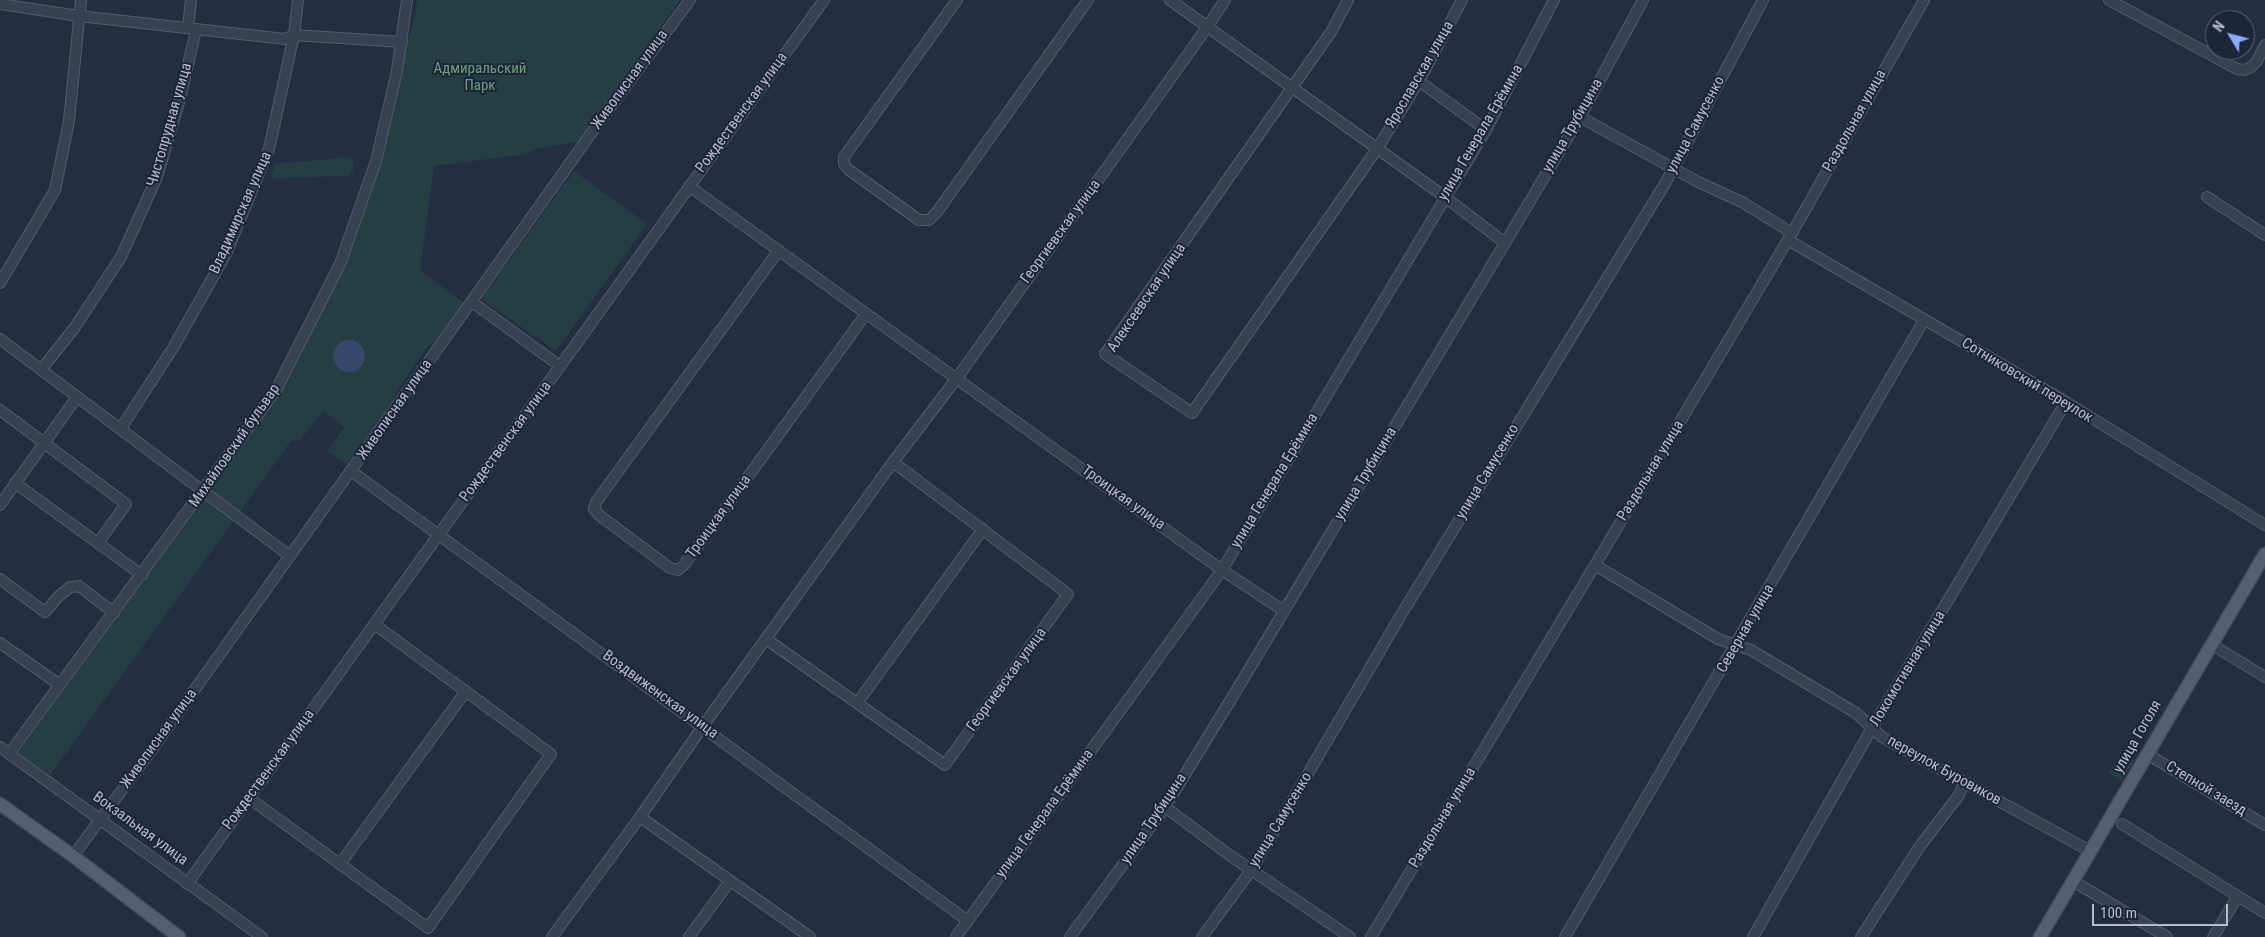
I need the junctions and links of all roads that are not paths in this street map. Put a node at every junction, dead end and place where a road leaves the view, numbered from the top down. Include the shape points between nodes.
1 (81, 0) edge
2 (191, 0) edge
3 (298, 0) edge
4 (407, 0) edge
5 (690, 0) edge
6 (824, 0) edge
7 (957, 0) edge
8 (1088, 0) edge
9 (1170, 0) edge
10 (1225, 0) edge
11 (1348, 0) edge
12 (1462, 0) edge
13 (1554, 0) edge
14 (1644, 0) edge
15 (1763, 0) edge
16 (1924, 0) edge
17 (2109, 0) edge
18 (0, 4) edge
19 (79, 16) junction
20 (1208, 26) junction
21 (192, 29) junction
22 (294, 35) junction
23 (402, 42) junction
24 (2265, 45) edge
25 (1419, 81) junction
26 (1292, 89) junction
27 (1580, 117) junction
28 (1486, 130) junction
29 (1377, 149) junction
30 (1673, 168) junction
31 (689, 186) junction
32 (1445, 197) junction
33 (2207, 197) dead end
34 (2265, 235) edge
35 (1790, 237) junction
36 (1505, 243) junction
37 (779, 250) junction
38 (0, 283) edge
39 (472, 302) junction
40 (866, 314) junction
41 (1924, 320) junction
42 (0, 340) edge
43 (553, 361) dead end
44 (41, 370) junction
45 (957, 378) junction
46 (77, 397) junction
47 (2066, 402) junction
48 (0, 410) edge
49 (121, 428) junction
50 (44, 443) junction
51 (893, 462) junction
52 (352, 471) junction
53 (15, 483) junction
54 (202, 492) junction
55 (0, 505) edge
56 (2265, 525) edge
57 (983, 529) junction
58 (438, 534) junction
59 (98, 542) junction
60 (2265, 554) edge
61 (290, 556) junction
62 (1595, 565) junction
63 (1222, 570) junction
64 (142, 575) junction
65 (0, 579) edge
66 (1284, 612) junction
67 (114, 613) junction
68 (374, 624) junction
69 (766, 639) junction
70 (0, 643) edge
71 (2212, 644) junction
72 (1736, 646) junction
73 (2265, 677) edge
74 (60, 685) junction
75 (466, 691) junction
76 (858, 702) junction
77 (703, 726) junction
78 (1872, 728) junction
79 (0, 747) edge
80 (9, 754) junction
81 (2147, 754) junction
82 (1965, 782) junction
83 (249, 798) junction
84 (0, 804) edge
85 (1165, 807) junction
86 (640, 818) junction
87 (99, 819) junction
88 (2122, 824) dead end
89 (2265, 825) edge
90 (2090, 851) junction
91 (73, 856) junction
92 (340, 864) junction
93 (1252, 869) junction
94 (2073, 880) junction
95 (730, 881) junction
96 (187, 884) junction
97 (2238, 896) junction
98 (2265, 913) edge
99 (968, 921) junction
100 (179, 937) edge
101 (262, 937) edge
102 (552, 937) edge
103 (689, 937) edge
104 (810, 937) edge
105 (956, 937) edge
106 (1070, 937) edge
107 (1202, 937) edge
108 (1350, 937) edge
109 (1371, 937) edge
110 (1565, 937) edge
111 (1753, 937) edge
112 (1862, 937) edge
113 (2040, 937) edge
114 (2167, 937) edge
115 (2213, 937) edge

1 - 19 street
2 - 21 street, Чистопрудная улица
3 - 22 street, Владимирская улица
4 - 23 street, Михайловский бульвар
5 - 39 street, Живописная улица
6 - 31 street, Рождественская улица
7 - 8 street via 844,157 844,164 849,170 919,220 929,220 937,212
9 - 20 street
10 - 20 street, Георгиевская улица
11 - 26 street via 1331,32
12 - 25 street, Ярославская улица
13 - 28 street, улица Генерала Ерёмина
14 - 27 street, улица Трубицина
15 - 30 street, улица Самусенко
16 - 35 street, Раздольная улица
17 - 24 street via 2237,69 2251,67
18 - 19 street
19 - 21 street
19 - 38 street via 69,121 54,190
20 - 26 street
20 - 45 street, Георгиевская улица
21 - 22 street via 285,39
21 - 44 street, Чистопрудная улица via 180,99 157,177 121,256 75,327
22 - 23 street
22 - 49 street, Владимирская улица via 269,149 226,254 173,348
23 - 54 street, Михайловский бульвар via 376,161 340,264 276,390
25 - 28 street
25 - 29 street, Ярославская улица
26 - 29 street
26 - 29 street, Алексеевская улица via 1105,354 1192,414
27 - 30 street, Сотниковский переулок
27 - 36 street, улица Трубицина
28 - 32 street, улица Генерала Ерёмина
29 - 32 street
30 - 35 street, Сотниковский переулок via 1742,202
30 - 93 street, улица Самусенко via 1401,615
31 - 37 street, Троицкая улица
31 - 58 street, Рождественская улица
32 - 36 street
32 - 63 street, улица Генерала Ерёмина
33 - 34 street
35 - 41 street, Сотниковский переулок
35 - 62 street, Раздольная улица
36 - 66 street, улица Трубицина
37 - 40 street, Троицкая улица
37 - 40 street, Троицкая улица via 596,502 594,509 606,521 670,568 678,570
39 - 43 street
39 - 52 street, Живописная улица
40 - 45 street, Троицкая улица
41 - 47 street, Сотниковский переулок
41 - 72 street, Северная улица
42 - 44 street
44 - 46 street
45 - 51 street, Георгиевская улица
45 - 63 street, Троицкая улица
46 - 49 street
46 - 50 street
47 - 56 street, Сотниковский переулок
47 - 78 street, Локомотивная улица
48 - 50 street
49 - 54 street
50 - 53 street
50 - 59 street via 126,504
51 - 57 street, Георгиевская улица
51 - 69 street, Георгиевская улица
52 - 58 street, Воздвиженская улица
52 - 61 street, Живописная улица
53 - 55 street
53 - 59 street
54 - 61 street
54 - 64 street, Михайловский бульвар
57 - 76 street
57 - 76 street, Георгиевская улица via 1068,594 1057,610 945,765
58 - 68 street, Рождественская улица
58 - 77 street, Воздвиженская улица
59 - 64 street
60 - 71 main road, улица Гоголя
61 - 87 street, Живописная улица
62 - 72 street, переулок Буровиков via 1718,639
62 - 109 street, Раздольная улица
63 - 66 street, Троицкая улица
63 - 99 street, улица Генерала Ерёмина
64 - 67 street, Михайловский бульвар
65 - 67 street via 45,612 70,587 79,586
66 - 85 street, улица Трубицина
67 - 74 street, Михайловский бульвар
68 - 75 street
68 - 83 street, Рождественская улица
69 - 76 street, Георгиевская улица
69 - 77 street, Георгиевская улица
70 - 74 street
71 - 73 street
71 - 81 main road, улица Гоголя
72 - 78 street, переулок Буровиков via 1751,650 1856,714
72 - 110 street, Северная улица
74 - 80 street, Михайловский бульвар
75 - 92 street
75 - 92 street via 551,754 428,928
77 - 86 street, Георгиевская улица
77 - 99 street, Воздвиженская улица
78 - 82 street, переулок Буровиков via 1882,738
78 - 111 street, Локомотивная улица
79 - 80 street, Вокзальная улица
80 - 87 street, Вокзальная улица
81 - 89 street, Степной заезд
81 - 90 main road, улица Гоголя
82 - 90 street, переулок Буровиков
82 - 112 street
83 - 92 street
83 - 96 street, Рождественская улица
84 - 91 main road
85 - 93 street
85 - 106 street, улица Трубицина
86 - 95 street
86 - 102 street, Георгиевская улица
87 - 91 street, Живописная улица
87 - 96 street, Вокзальная улица
88 - 97 street
90 - 94 main road, улица Гоголя
91 - 100 main road
93 - 107 street, улица Самусенко
93 - 108 street
94 - 113 main road, улица Гоголя
94 - 114 street
95 - 103 street
95 - 104 street
96 - 101 street, Вокзальная улица
97 - 98 street
97 - 115 street
99 - 105 street, улица Генерала Ерёмина

